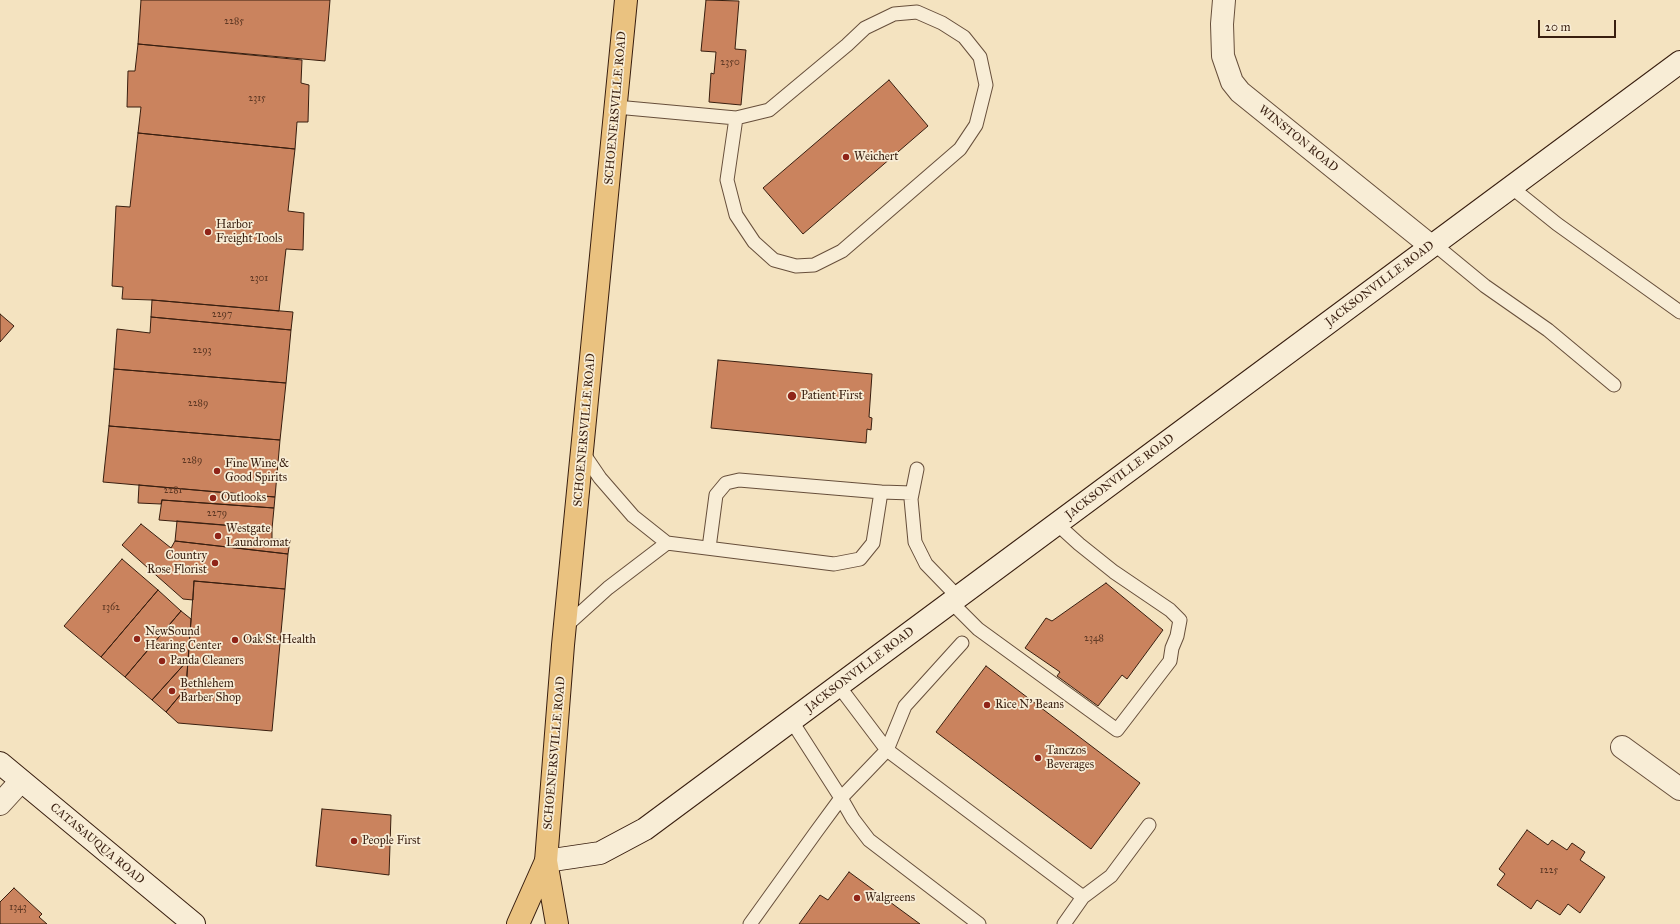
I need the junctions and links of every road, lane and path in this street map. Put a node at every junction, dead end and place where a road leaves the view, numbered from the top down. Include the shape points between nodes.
1 (626, 0) edge
2 (1224, 0) edge
3 (1680, 62) edge
4 (616, 107) junction
5 (736, 118) junction
6 (1511, 187) junction
7 (1433, 245) junction
8 (1680, 312) edge
9 (1614, 385) dead end
10 (583, 453) junction
11 (917, 469) dead end
12 (881, 492) junction
13 (912, 493) junction
14 (1057, 524) junction
15 (666, 543) junction
16 (710, 548) junction
17 (954, 600) junction
18 (566, 626) junction
19 (962, 643) dead end
20 (838, 685) junction
21 (791, 720) junction
22 (1622, 747) dead end
23 (888, 750) junction
24 (0, 763) edge
25 (21, 781) junction
26 (1680, 789) edge
27 (841, 798) junction
28 (0, 804) edge
29 (1149, 825) dead end
30 (546, 861) junction
31 (1083, 897) junction
32 (194, 924) edge
33 (518, 924) edge
34 (557, 924) edge
35 (750, 924) edge
36 (979, 924) edge
37 (1064, 924) edge

1 - 4 main road, SCHOENERSVILLE ROAD
2 - 7 street, WINSTON ROAD via 1223,56 1232,82 1240,92
3 - 6 street, JACKSONVILLE ROAD
4 - 5 lane
4 - 10 main road, SCHOENERSVILLE ROAD
5 - 5 lane via 769,110 865,28 894,14 917,12 942,23 964,37 980,57 986,85 976,125 960,150 842,251 814,265 796,266 774,260 754,242 736,215 727,180
6 - 7 street, JACKSONVILLE ROAD
6 - 8 lane via 1557,224
7 - 9 lane via 1485,286 1548,330
7 - 14 street, JACKSONVILLE ROAD
10 - 15 lane via 600,478 633,516
10 - 18 main road, SCHOENERSVILLE ROAD
11 - 13 lane
12 - 13 lane
12 - 16 lane via 873,543 860,560 834,564
12 - 16 lane via 739,480 726,483 716,495
13 - 17 lane via 915,542 926,564
14 - 17 street, JACKSONVILLE ROAD
14 - 17 lane via 1114,572 1170,610 1180,620 1170,661 1117,730 978,629
15 - 16 lane
15 - 18 lane via 608,588
17 - 20 street, JACKSONVILLE ROAD
18 - 30 main road, SCHOENERSVILLE ROAD
19 - 23 lane via 905,706
20 - 21 street, JACKSONVILLE ROAD
20 - 23 lane
21 - 27 lane
21 - 30 street, JACKSONVILLE ROAD via 645,829 600,854
22 - 26 street
23 - 27 lane
23 - 31 lane
24 - 25 street, CATASAUQUA ROAD
25 - 28 street
25 - 32 street, CATASAUQUA ROAD
27 - 35 lane
27 - 36 lane via 869,840
29 - 31 lane via 1111,876
30 - 33 main road, SCHOENERSVILLE ROAD
30 - 34 main road, SCHOENERSVILLE ROAD
31 - 37 lane

